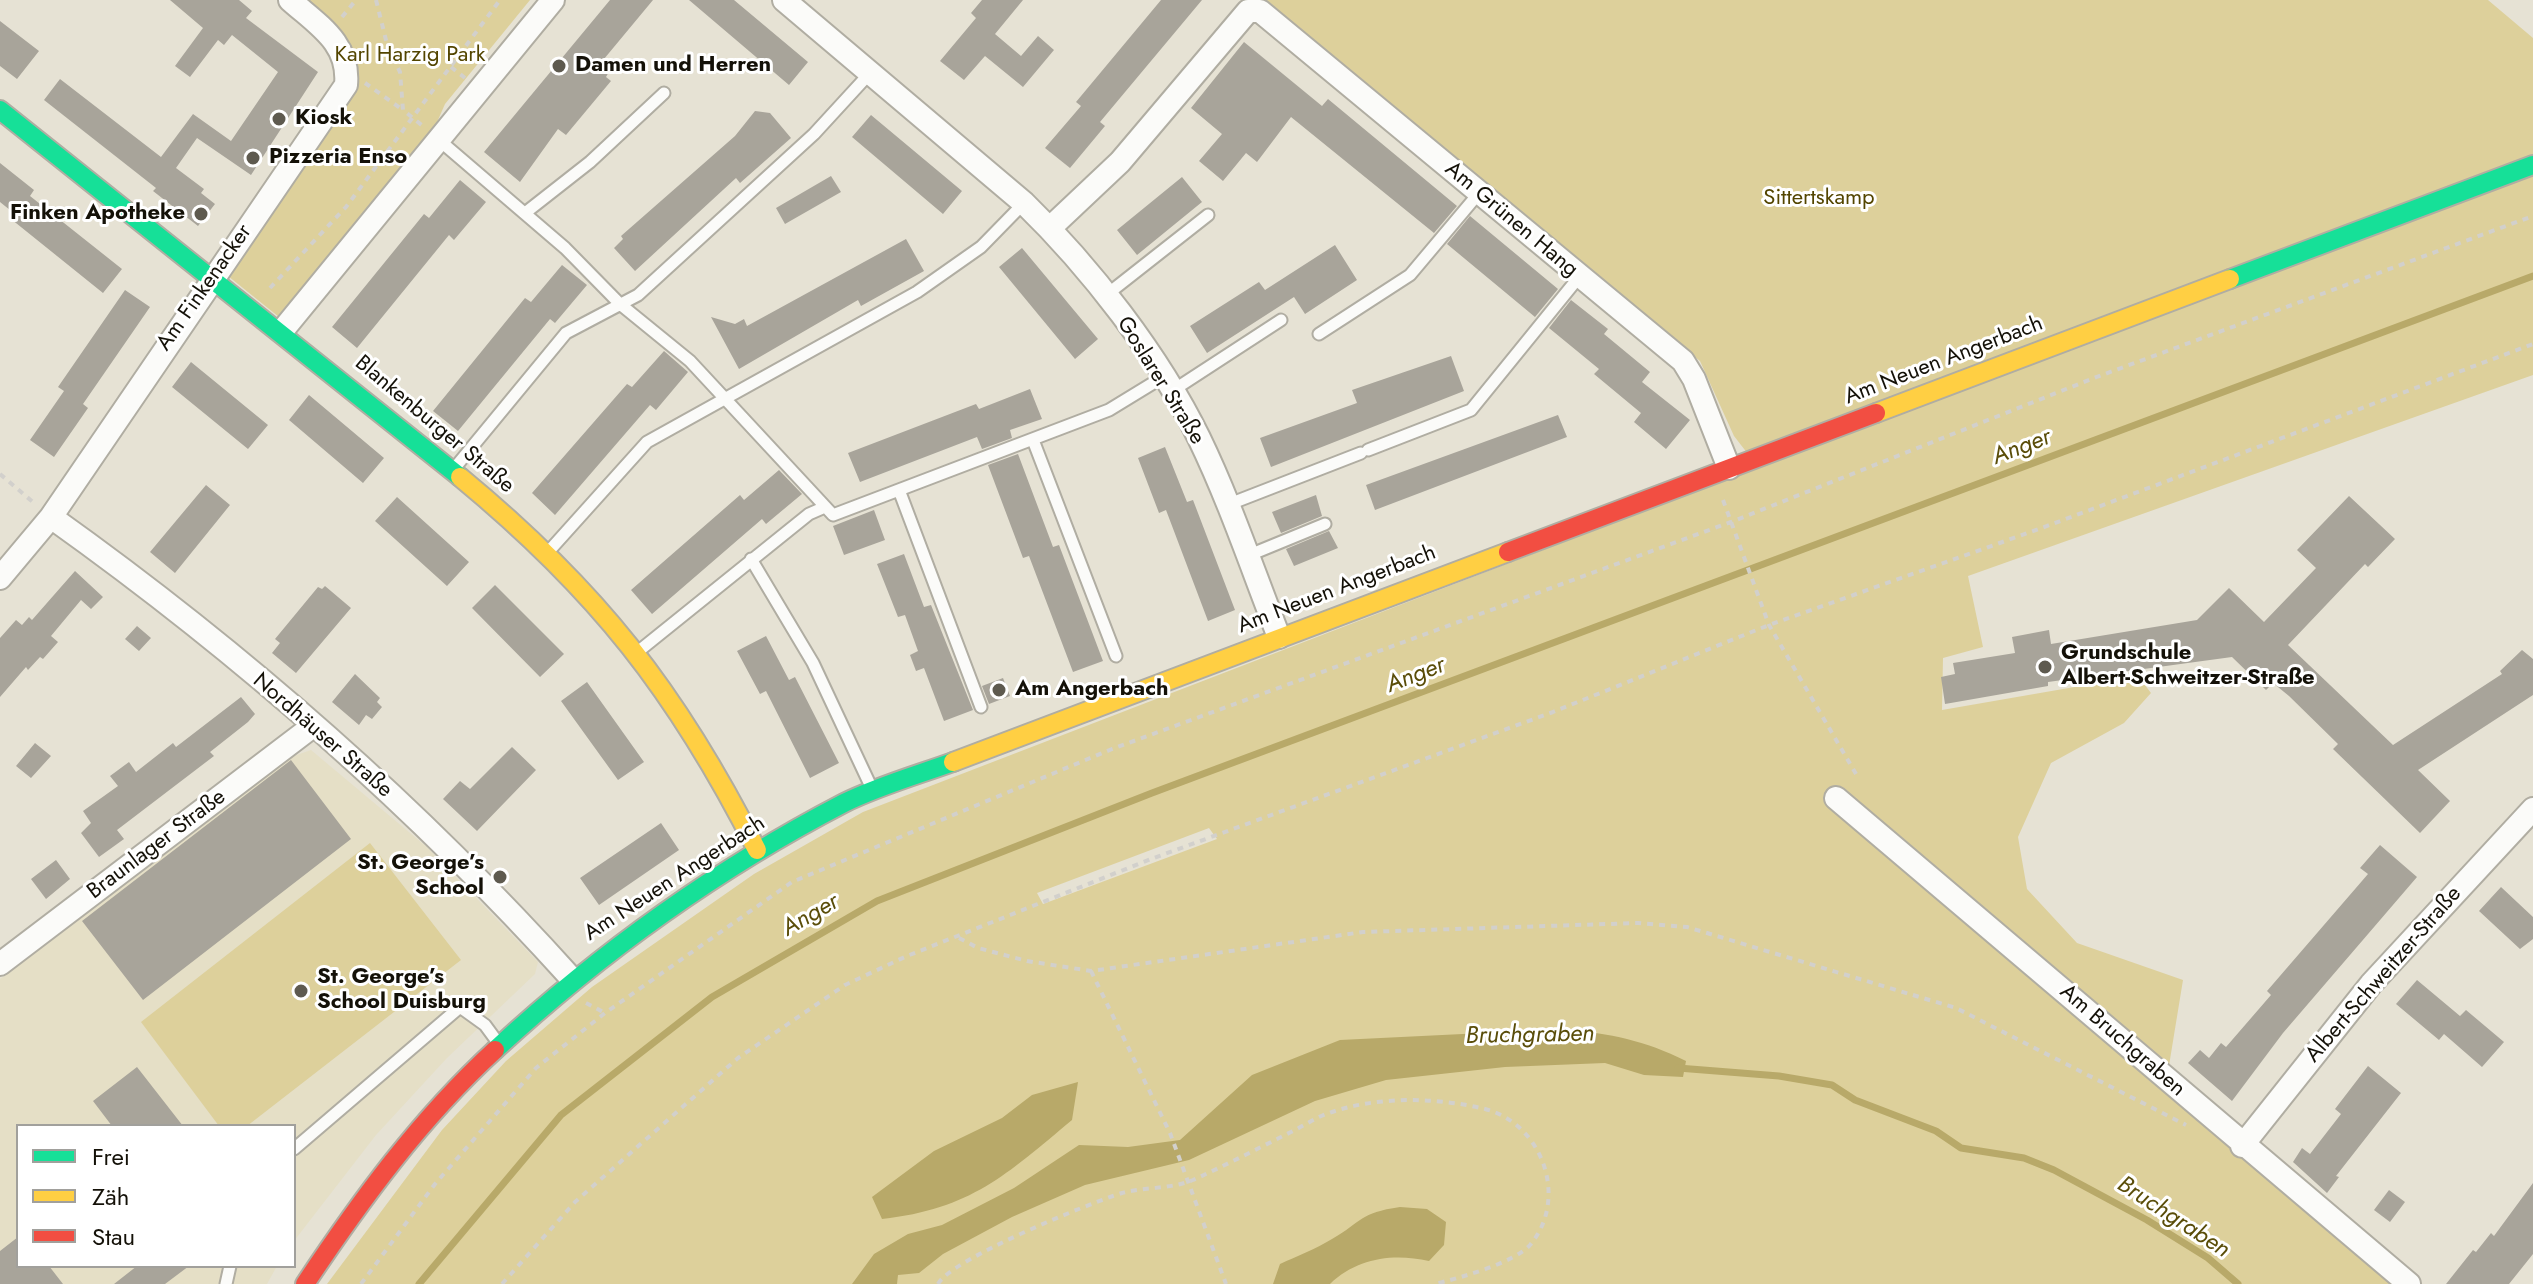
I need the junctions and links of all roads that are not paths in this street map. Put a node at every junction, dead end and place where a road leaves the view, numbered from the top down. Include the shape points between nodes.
1 (290, 0) edge
2 (553, 0) edge
3 (784, 0) edge
4 (870, 73) junction
5 (664, 93) dead end
6 (0, 110) edge
7 (439, 140) junction
8 (2533, 165) edge
9 (1479, 193) junction
10 (1024, 203) junction
11 (525, 213) junction
12 (1208, 215) dead end
13 (1050, 228) junction
14 (213, 275) junction
15 (1579, 277) junction
16 (1105, 297) junction
17 (620, 304) junction
18 (1281, 320) dead end
19 (282, 331) junction
20 (1319, 334) dead end
21 (1167, 384) junction
22 (728, 398) junction
23 (1033, 440) junction
24 (1729, 468) junction
25 (453, 470) junction
26 (899, 490) junction
27 (1227, 505) junction
28 (825, 507) junction
29 (51, 517) junction
30 (1325, 524) dead end
31 (547, 554) junction
32 (1247, 556) junction
33 (751, 559) junction
34 (0, 578) edge
35 (1279, 637) junction
36 (637, 652) junction
37 (1116, 656) dead end
38 (981, 707) dead end
39 (313, 726) junction
40 (873, 791) junction
41 (1836, 798) dead end
42 (2533, 809) edge
43 (757, 850) junction
44 (0, 964) edge
45 (572, 979) junction
46 (500, 1045) junction
47 (2242, 1146) junction
48 (296, 1147) edge
49 (305, 1284) edge
50 (2409, 1284) edge

1 - 14 street, Am Finkenacker via 333,37 347,70 339,97
2 - 7 street
3 - 4 street, Goslarer Straße
4 - 10 street, Goslarer Straße
4 - 17 lane via 814,134 638,295
5 - 11 lane
6 - 14 street, Blankenburger Straße
7 - 11 lane
7 - 19 street
8 - 24 street, Am Neuen Angerbach
9 - 13 street, Am Grünen Hang via 1260,11 1248,11 1120,162
9 - 15 street, Am Grünen Hang
9 - 20 lane via 1410,275
10 - 13 street, Goslarer Straße
10 - 22 lane via 981,247 929,284
11 - 17 lane
12 - 16 lane
13 - 16 street, Goslarer Straße
14 - 19 street, Blankenburger Straße
14 - 29 street, Am Finkenacker
15 - 24 street, Am Grünen Hang via 1683,361
15 - 27 lane via 1471,410
16 - 21 street, Goslarer Straße
17 - 22 lane
17 - 25 lane via 566,333
18 - 21 lane
19 - 25 street, Blankenburger Straße
21 - 23 lane
21 - 27 street, Goslarer Straße via 1198,437
22 - 28 lane
22 - 31 lane via 647,442
23 - 26 lane
23 - 37 lane
24 - 35 street, Am Neuen Angerbach
25 - 31 street, Blankenburger Straße
26 - 28 lane via 833,515
26 - 38 lane
27 - 32 street, Goslarer Straße
28 - 33 lane
29 - 34 street, Am Finkenacker
29 - 39 street, Nordhäuser Straße
30 - 32 lane
31 - 36 street, Blankenburger Straße
32 - 35 street, Goslarer Straße
33 - 36 lane
33 - 40 lane via 813,663
35 - 40 street, Am Neuen Angerbach
36 - 43 street, Blankenburger Straße via 714,765
39 - 44 street, Braunlager Straße
39 - 45 street, Nordhäuser Straße via 428,827
40 - 43 street, Am Neuen Angerbach
41 - 47 street, Am Bruchgraben
42 - 47 street, Albert-Schweitzer-Straße via 2371,984
43 - 45 street, Am Neuen Angerbach
45 - 46 street, Am Neuen Angerbach
46 - 48 lane via 485,1025 460,1007
46 - 49 street, Am Neuen Angerbach via 414,1133
47 - 50 street, Am Bruchgraben

